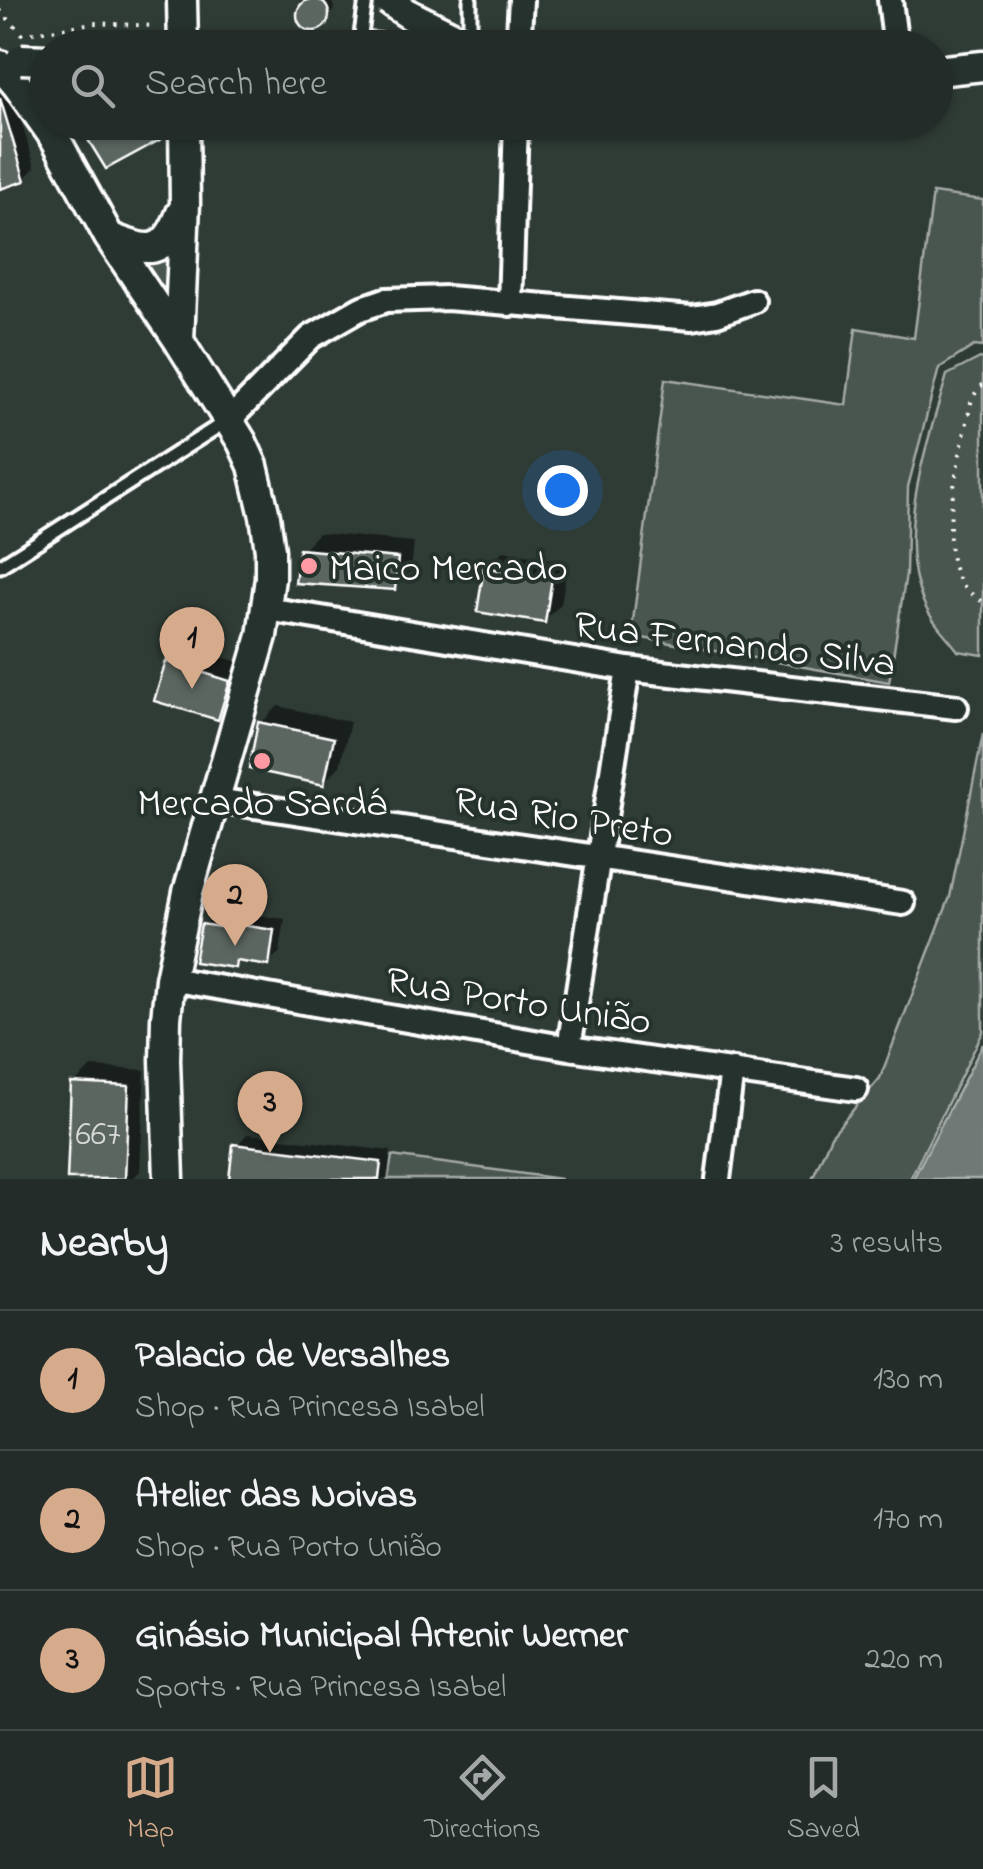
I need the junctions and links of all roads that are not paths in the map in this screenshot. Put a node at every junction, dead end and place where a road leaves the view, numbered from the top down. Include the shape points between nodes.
1 (366, 0) edge
2 (388, 0) edge
3 (470, 0) edge
4 (521, 0) edge
5 (890, 0) edge
6 (362, 30) edge
7 (440, 30) edge
8 (470, 30) edge
9 (519, 30) edge
10 (894, 30) edge
11 (18, 55) edge
12 (983, 64) edge
13 (953, 68) edge
14 (30, 103) edge
15 (56, 140) edge
16 (184, 140) edge
17 (515, 140) edge
18 (185, 204) junction
19 (110, 237) junction
20 (753, 301) dead end
21 (510, 304) junction
22 (179, 341) junction
23 (228, 420) junction
24 (0, 566) edge
25 (268, 610) junction
26 (628, 668) junction
27 (956, 707) dead end
28 (214, 800) junction
29 (600, 858) junction
30 (903, 902) dead end
31 (170, 979) junction
32 (569, 1048) junction
33 (732, 1070) junction
34 (856, 1089) dead end
35 (169, 1179) edge
36 (718, 1179) edge

1 - 6 lane
2 - 7 street, bridge
3 - 8 lane
4 - 9 street
5 - 10 street
11 - 14 street via 17,84
12 - 13 street
15 - 19 street
16 - 18 street
17 - 21 street
18 - 19 street via 165,243 137,248
18 - 22 street
19 - 22 street
20 - 21 street via 692,318
21 - 23 street via 417,298 360,309 311,337
22 - 23 street
23 - 24 lane
23 - 25 street via 253,466 262,501 270,550
25 - 26 street, Rua Fernando Silva
25 - 28 street
26 - 27 street, Rua Fernando Silva
26 - 29 street
28 - 29 street, Rua Rio Preto
28 - 31 street
29 - 30 street, Rua Rio Preto
29 - 32 street
31 - 32 street, Rua Porto União
31 - 35 street
32 - 33 street, Rua Porto União
33 - 34 street, Rua Porto União
33 - 36 street

